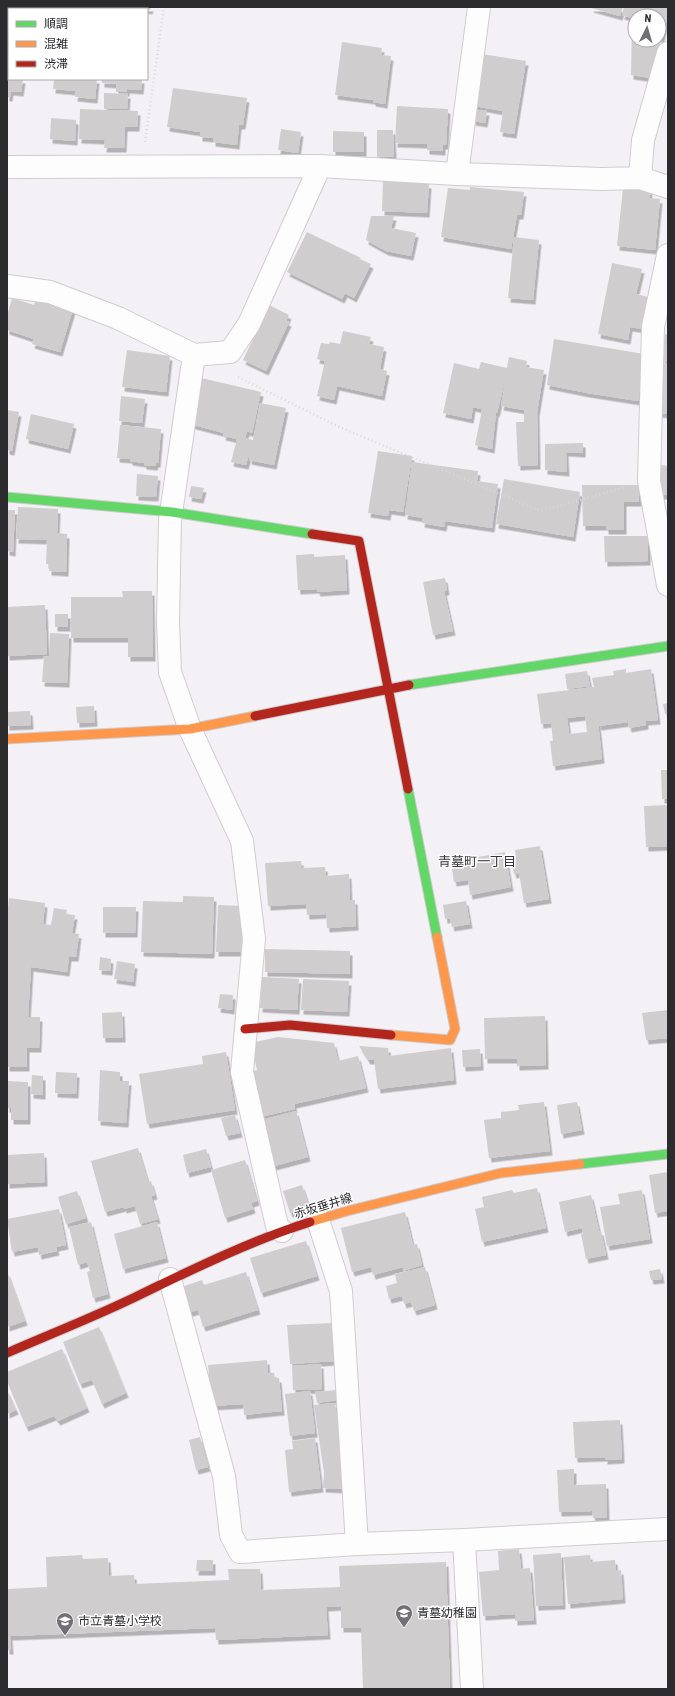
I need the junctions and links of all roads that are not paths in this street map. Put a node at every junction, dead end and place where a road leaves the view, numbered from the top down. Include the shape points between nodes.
1 (479, 7) edge
2 (668, 53) edge
3 (320, 166) junction
4 (7, 167) edge
5 (456, 174) junction
6 (640, 178) junction
7 (668, 187) edge
8 (668, 255) edge
9 (7, 286) edge
10 (194, 355) junction
11 (7, 497) edge
12 (172, 512) junction
13 (668, 585) edge
14 (668, 646) edge
15 (389, 688) junction
16 (190, 729) junction
17 (7, 739) edge
18 (245, 1029) junction
19 (668, 1154) edge
20 (318, 1220) junction
21 (282, 1231) junction
22 (170, 1279) junction
23 (7, 1353) edge
24 (668, 1529) edge
25 (464, 1540) junction
26 (357, 1544) junction
27 (472, 1689) edge

1 - 5 street
2 - 6 street via 643,140
3 - 4 street
3 - 5 street
3 - 10 street via 242,335 230,352
5 - 6 street
6 - 7 street
8 - 13 street via 653,327 649,480
9 - 10 street via 50,292 118,318
10 - 12 street
11 - 12 street
12 - 15 street via 359,541
12 - 16 street via 168,621 170,672
14 - 15 street
15 - 16 street
15 - 18 street via 455,1029 450,1040 290,1025
16 - 17 street
16 - 18 street via 242,841 254,939
18 - 21 street via 242,1072 277,1226
19 - 20 street, 赤坂垂井線 via 501,1173
20 - 21 street, 赤坂垂井線
20 - 26 street via 341,1291
21 - 22 street, 赤坂垂井線
22 - 23 street, 赤坂垂井線 via 129,1300
22 - 26 street via 224,1476 231,1535 240,1552
24 - 25 street
25 - 26 street
25 - 27 street

